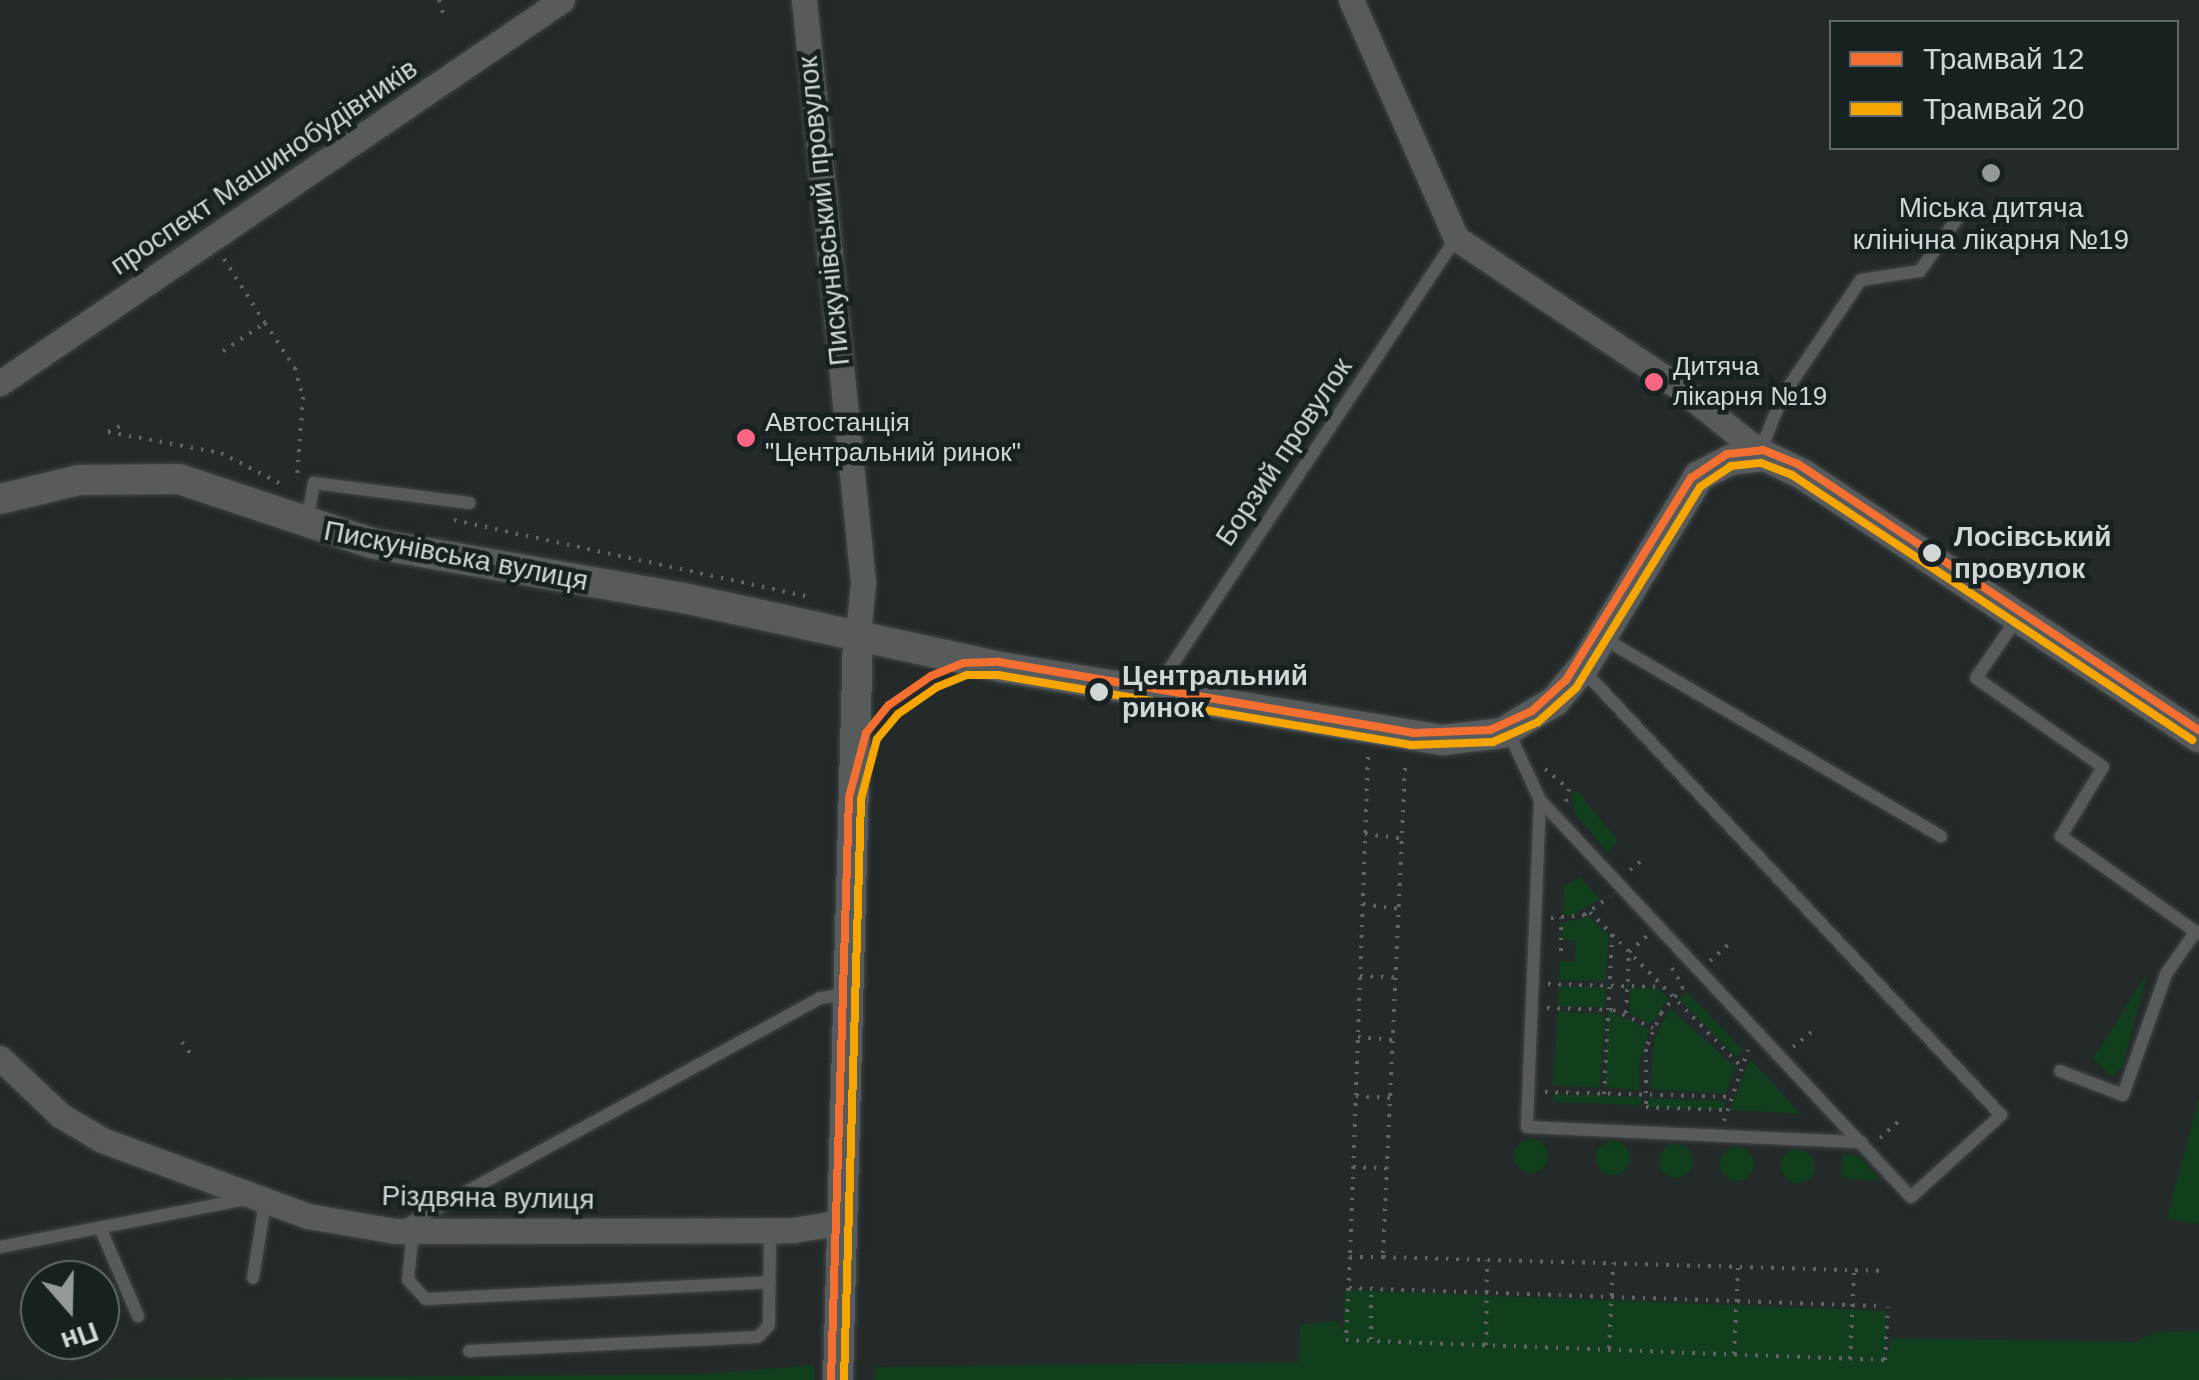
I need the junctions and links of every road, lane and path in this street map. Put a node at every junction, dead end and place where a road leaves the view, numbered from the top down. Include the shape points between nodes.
1 (439, 0) edge
2 (562, 0) edge
3 (804, 0) edge
4 (1351, 0) edge
5 (443, 13) dead end
6 (1966, 206) dead end
7 (1456, 238) junction
8 (211, 239) junction
9 (265, 323) junction
10 (223, 351) dead end
11 (0, 383) edge
12 (126, 422) dead end
13 (108, 432) dead end
14 (1749, 451) junction
15 (295, 490) dead end
16 (0, 499) edge
17 (470, 503) dead end
18 (306, 526) junction
19 (2018, 616) junction
20 (858, 636) junction
21 (1601, 636) junction
22 (1582, 668) junction
23 (1161, 695) junction
24 (1508, 731) junction
25 (2199, 737) edge
26 (1368, 757) dead end
27 (1540, 800) junction
28 (1366, 834) junction
29 (1942, 836) dead end
30 (1402, 838) dead end
31 (1646, 858) dead end
32 (1623, 881) junction
33 (1363, 904) junction
34 (1399, 909) dead end
35 (1590, 912) junction
36 (1535, 917) junction
37 (1562, 918) junction
38 (1658, 926) junction
39 (2197, 932) edge
40 (1612, 934) junction
41 (1729, 944) dead end
42 (1561, 951) dead end
43 (1629, 952) junction
44 (1686, 954) junction
45 (1708, 963) dead end
46 (1360, 976) junction
47 (1396, 977) dead end
48 (1532, 984) junction
49 (1609, 986) junction
50 (1628, 986) junction
51 (1663, 987) junction
52 (848, 994) junction
53 (1674, 997) junction
54 (1532, 1008) junction
55 (1608, 1010) junction
56 (1626, 1014) junction
57 (1654, 1028) junction
58 (1756, 1029) junction
59 (1813, 1031) dead end
60 (1358, 1037) junction
61 (1393, 1040) dead end
62 (182, 1042) dead end
63 (1791, 1049) dead end
64 (190, 1053) dead end
65 (0, 1058) edge
66 (1742, 1067) junction
67 (2060, 1071) dead end
68 (1528, 1091) junction
69 (1604, 1094) junction
70 (1645, 1095) junction
71 (1356, 1096) junction
72 (1390, 1098) dead end
73 (1730, 1098) junction
74 (1726, 1110) junction
75 (1722, 1135) junction
76 (1862, 1142) junction
77 (1353, 1166) junction
78 (1387, 1168) dead end
79 (257, 1200) junction
80 (838, 1222) junction
81 (101, 1230) junction
82 (404, 1230) junction
83 (770, 1230) junction
84 (0, 1246) edge
85 (1350, 1257) junction
86 (1383, 1257) dead end
87 (1487, 1260) dead end
88 (1613, 1263) dead end
89 (1738, 1266) dead end
90 (1854, 1270) dead end
91 (253, 1278) dead end
92 (770, 1282) junction
93 (1348, 1288) junction
94 (1372, 1289) junction
95 (1487, 1293) junction
96 (1611, 1297) junction
97 (1736, 1302) junction
98 (1853, 1305) junction
99 (138, 1316) dead end
100 (1371, 1341) junction
101 (1486, 1345) junction
102 (1609, 1350) junction
103 (468, 1351) dead end
104 (1734, 1354) junction
105 (1850, 1359) junction
106 (838, 1380) edge

1 - 5 path
2 - 8 street, проспект Машинобудівників
3 - 20 street, Пискунівський провулок via 862,582
4 - 7 street
6 - 14 lane via 1920,270 1861,280
7 - 14 street via 1680,388
7 - 23 lane, Борзий провулок via 1164,677
8 - 9 path
8 - 11 street, проспект Машинобудівників
9 - 10 path
9 - 15 path via 295,368 303,397
12 - 13 path
14 - 19 street
14 - 21 street via 1700,476
16 - 18 street, Пискунівська вулиця via 80,480 147,475 179,479
17 - 18 lane via 314,482
18 - 20 street, Пискунівська вулиця
19 - 25 street
19 - 39 lane via 1976,678 2103,768 2061,836
20 - 23 street
20 - 52 street, Пискунівський провулок
21 - 22 street
21 - 29 lane
22 - 24 street via 1555,701
22 - 76 lane via 2002,1115 1912,1197
23 - 24 street via 1407,738 1476,739
24 - 27 lane
26 - 28 path
27 - 32 lane
27 - 36 lane
28 - 30 path
28 - 33 path
31 - 32 path
32 - 35 path
32 - 38 lane
33 - 34 path
33 - 46 path
35 - 37 path
35 - 40 path
36 - 37 path
36 - 48 lane
37 - 42 path
38 - 43 path
38 - 44 lane
39 - 67 lane via 2166,974 2123,1095
40 - 43 path
40 - 49 path
41 - 45 path
43 - 50 path
43 - 51 path
44 - 53 path via 1668,972 1682,987
44 - 58 lane
46 - 47 path
46 - 60 path
48 - 49 path
48 - 54 lane
49 - 50 path
49 - 55 path
50 - 51 path
50 - 56 path
51 - 53 path
52 - 80 street, Пискунівський провулок
52 - 82 lane via 820,998
53 - 57 path
53 - 66 path
54 - 55 path
54 - 68 lane
55 - 56 path
55 - 69 path
56 - 57 path
57 - 70 path
58 - 66 path
58 - 76 lane
59 - 63 path
60 - 61 path
60 - 71 path
62 - 64 path
65 - 79 street, Різдвяна вулиця via 60,1116 102,1140
66 - 73 path
68 - 69 path
68 - 75 lane via 1527,1127
69 - 70 path
70 - 73 path
70 - 74 path via 1646,1106
71 - 72 path
71 - 77 path
73 - 74 path
74 - 75 path
75 - 76 lane
77 - 78 path
77 - 85 path
79 - 81 lane
79 - 82 street, Різдвяна вулиця
79 - 91 lane
80 - 83 street, Різдвяна вулиця
80 - 106 street, Пискунівський провулок
81 - 84 lane
81 - 99 lane
82 - 83 street, Різдвяна вулиця
82 - 92 lane via 408,1280 426,1298
83 - 92 lane
85 - 86 path
85 - 93 path
87 - 95 path
88 - 96 path
89 - 97 path
90 - 98 path
92 - 103 lane via 770,1325 758,1336
93 - 94 path
93 - 100 path via 1346,1340
94 - 95 path
94 - 100 path
95 - 96 path
95 - 101 path
96 - 97 path
96 - 102 path
97 - 98 path
97 - 104 path
98 - 105 path
98 - 105 path via 1884,1306 1885,1360
100 - 101 path
101 - 102 path
102 - 104 path
104 - 105 path

